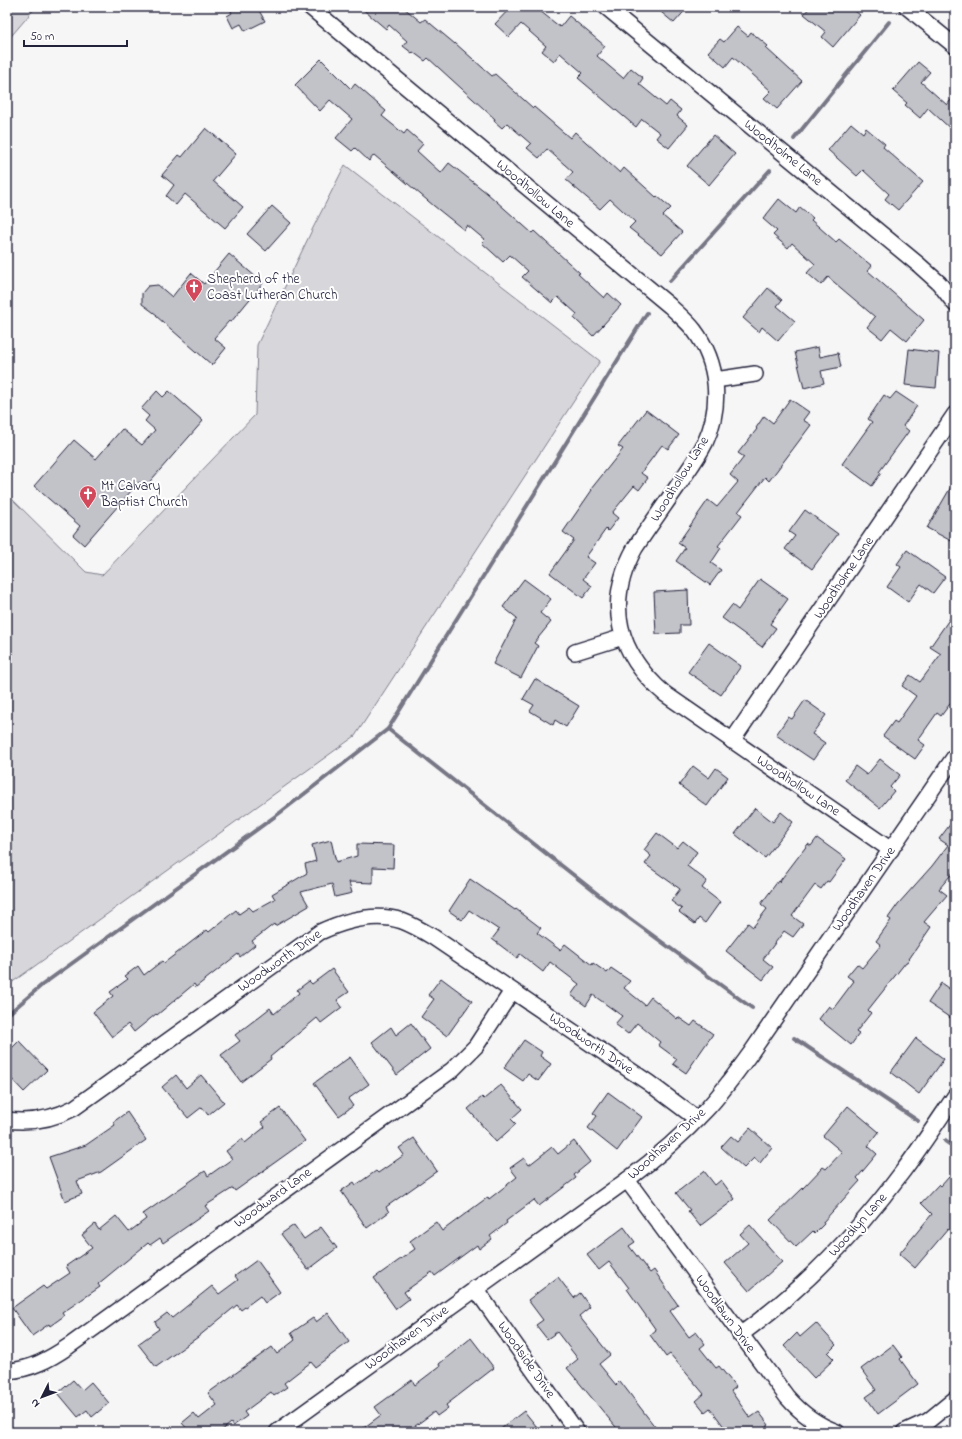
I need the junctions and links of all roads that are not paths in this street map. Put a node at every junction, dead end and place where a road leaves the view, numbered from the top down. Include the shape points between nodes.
1 (310, 7) edge
2 (606, 7) edge
3 (907, 7) edge
4 (952, 39) edge
5 (955, 304) edge
6 (755, 374) dead end
7 (715, 380) junction
8 (955, 414) edge
9 (623, 637) junction
10 (575, 652) dead end
11 (732, 741) junction
12 (955, 756) edge
13 (891, 850) junction
14 (512, 991) junction
15 (955, 1096) edge
16 (697, 1119) junction
17 (7, 1120) edge
18 (627, 1180) junction
19 (476, 1288) junction
20 (740, 1335) junction
21 (7, 1371) edge
22 (955, 1399) edge
23 (277, 1432) edge
24 (577, 1432) edge
25 (837, 1432) edge
26 (904, 1432) edge

1 - 7 street, Woodhollow Lane via 681,316 694,330 704,347
2 - 5 street, Woodholme Lane via 919,265 939,283
3 - 4 street
6 - 7 street
7 - 9 street, Woodhollow Lane via 714,415 704,444 635,548 626,567 619,600
8 - 11 street, Woodholme Lane
9 - 10 street
9 - 11 street, Woodhollow Lane via 636,664 657,688
11 - 13 street, Woodhollow Lane
12 - 13 street, Woodhaven Drive
13 - 16 street, Woodhaven Drive via 750,1054
14 - 16 street, Woodworth Drive via 649,1083
14 - 17 street, Woodworth Drive via 412,925 396,919 381,918 349,921 310,938 74,1108 45,1119 24,1122
14 - 21 street, Woodward Lane via 476,1046 452,1070 69,1346 32,1366
15 - 20 street, Woodlyn Lane via 903,1171 855,1230 788,1296
16 - 18 street, Woodhaven Drive
18 - 19 street, Woodhaven Drive
18 - 20 street, Woodlawn Drive
19 - 23 street, Woodhaven Drive
19 - 24 street, Woodside Drive
20 - 25 street, Woodlawn Drive via 794,1406 816,1422
22 - 26 street via 928,1421

